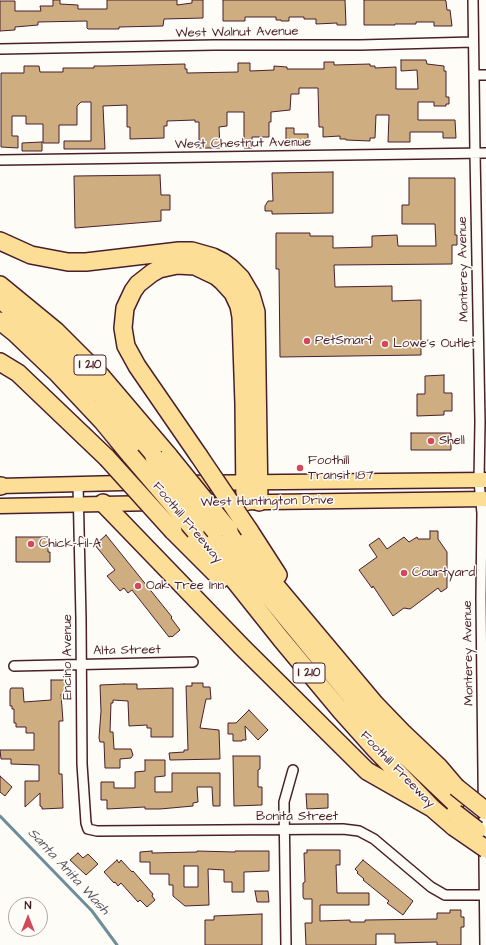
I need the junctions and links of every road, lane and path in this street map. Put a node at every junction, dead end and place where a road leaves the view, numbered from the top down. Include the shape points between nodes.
1 (473, 0) edge
2 (473, 42) junction
3 (0, 50) edge
4 (474, 75) junction
5 (486, 75) edge
6 (474, 153) junction
7 (486, 153) edge
8 (0, 160) edge
9 (0, 241) edge
10 (0, 285) edge
11 (0, 300) edge
12 (0, 310) edge
13 (0, 321) edge
14 (0, 362) edge
15 (149, 456) junction
16 (482, 480) edge
17 (252, 483) junction
18 (78, 484) junction
19 (0, 486) edge
20 (484, 499) edge
21 (252, 502) junction
22 (103, 503) junction
23 (79, 504) junction
24 (0, 506) edge
25 (211, 531) junction
26 (302, 617) junction
27 (281, 639) junction
28 (193, 662) dead end
29 (81, 665) junction
30 (14, 666) dead end
31 (293, 770) dead end
32 (432, 808) junction
33 (486, 811) edge
34 (455, 815) junction
35 (486, 827) edge
36 (88, 829) joint
37 (284, 830) junction
38 (486, 836) edge
39 (486, 849) edge
40 (485, 896) junction
41 (286, 945) edge
42 (485, 945) edge

1 - 2 street, Monterey Avenue
2 - 3 street, West Walnut Avenue
2 - 4 street, Monterey Avenue
4 - 5 street
4 - 6 street, Monterey Avenue
6 - 7 street, West Chestnut Avenue
6 - 8 street, West Chestnut Avenue
6 - 16 street, Monterey Avenue
9 - 17 highway via 31,255 68,262 186,251 213,257 231,268 246,285 256,312
10 - 15 highway, Foothill Freeway / I 210 via 56,331 101,376
11 - 15 highway via 102,395
12 - 15 highway via 51,354
13 - 15 highway, Foothill Freeway / I 210 via 56,372 103,422
14 - 27 highway, bridge via 18,373 107,458 173,531
15 - 25 highway, Foothill Freeway / I 210, bridge
15 - 25 highway, Foothill Freeway / I 210, bridge
16 - 17 main road, West Huntington Drive
16 - 20 street, Monterey Avenue
17 - 18 main road, West Huntington Drive
17 - 21 highway
17 - 26 highway, bridge via 244,404 239,306 233,293 222,281 195,266 176,265 159,269 138,284 126,304 123,317 126,346 264,553
18 - 19 main road, West Huntington Drive
18 - 23 street, Encino Avenue
20 - 21 main road, West Huntington Drive
20 - 40 street, Monterey Avenue via 481,599
21 - 22 main road, West Huntington Drive
22 - 23 main road, West Huntington Drive
22 - 32 highway via 242,647 367,770
23 - 24 main road, West Huntington Drive
23 - 29 street, Encino Avenue
25 - 26 highway, Foothill Freeway / I 210
25 - 27 highway, Foothill Freeway / I 210
25 - 34 highway
26 - 33 highway, Foothill Freeway / I 210, bridge via 375,704 456,786
27 - 32 highway, Foothill Freeway / I 210 via 360,733
28 - 29 street, Alta Street
29 - 30 street, Alta Street
29 - 36 street, Encino Avenue via 82,764
31 - 37 street via 284,802
32 - 34 highway, Foothill Freeway / I 210
34 - 35 highway
34 - 38 highway, bridge
34 - 39 highway, Foothill Freeway / I 210, bridge
36 - 37 street, Bonita Street via 97,832
37 - 40 street, Bonita Street via 343,829 358,832 374,839 431,887 445,895
37 - 41 street
40 - 42 street, Monterey Avenue

